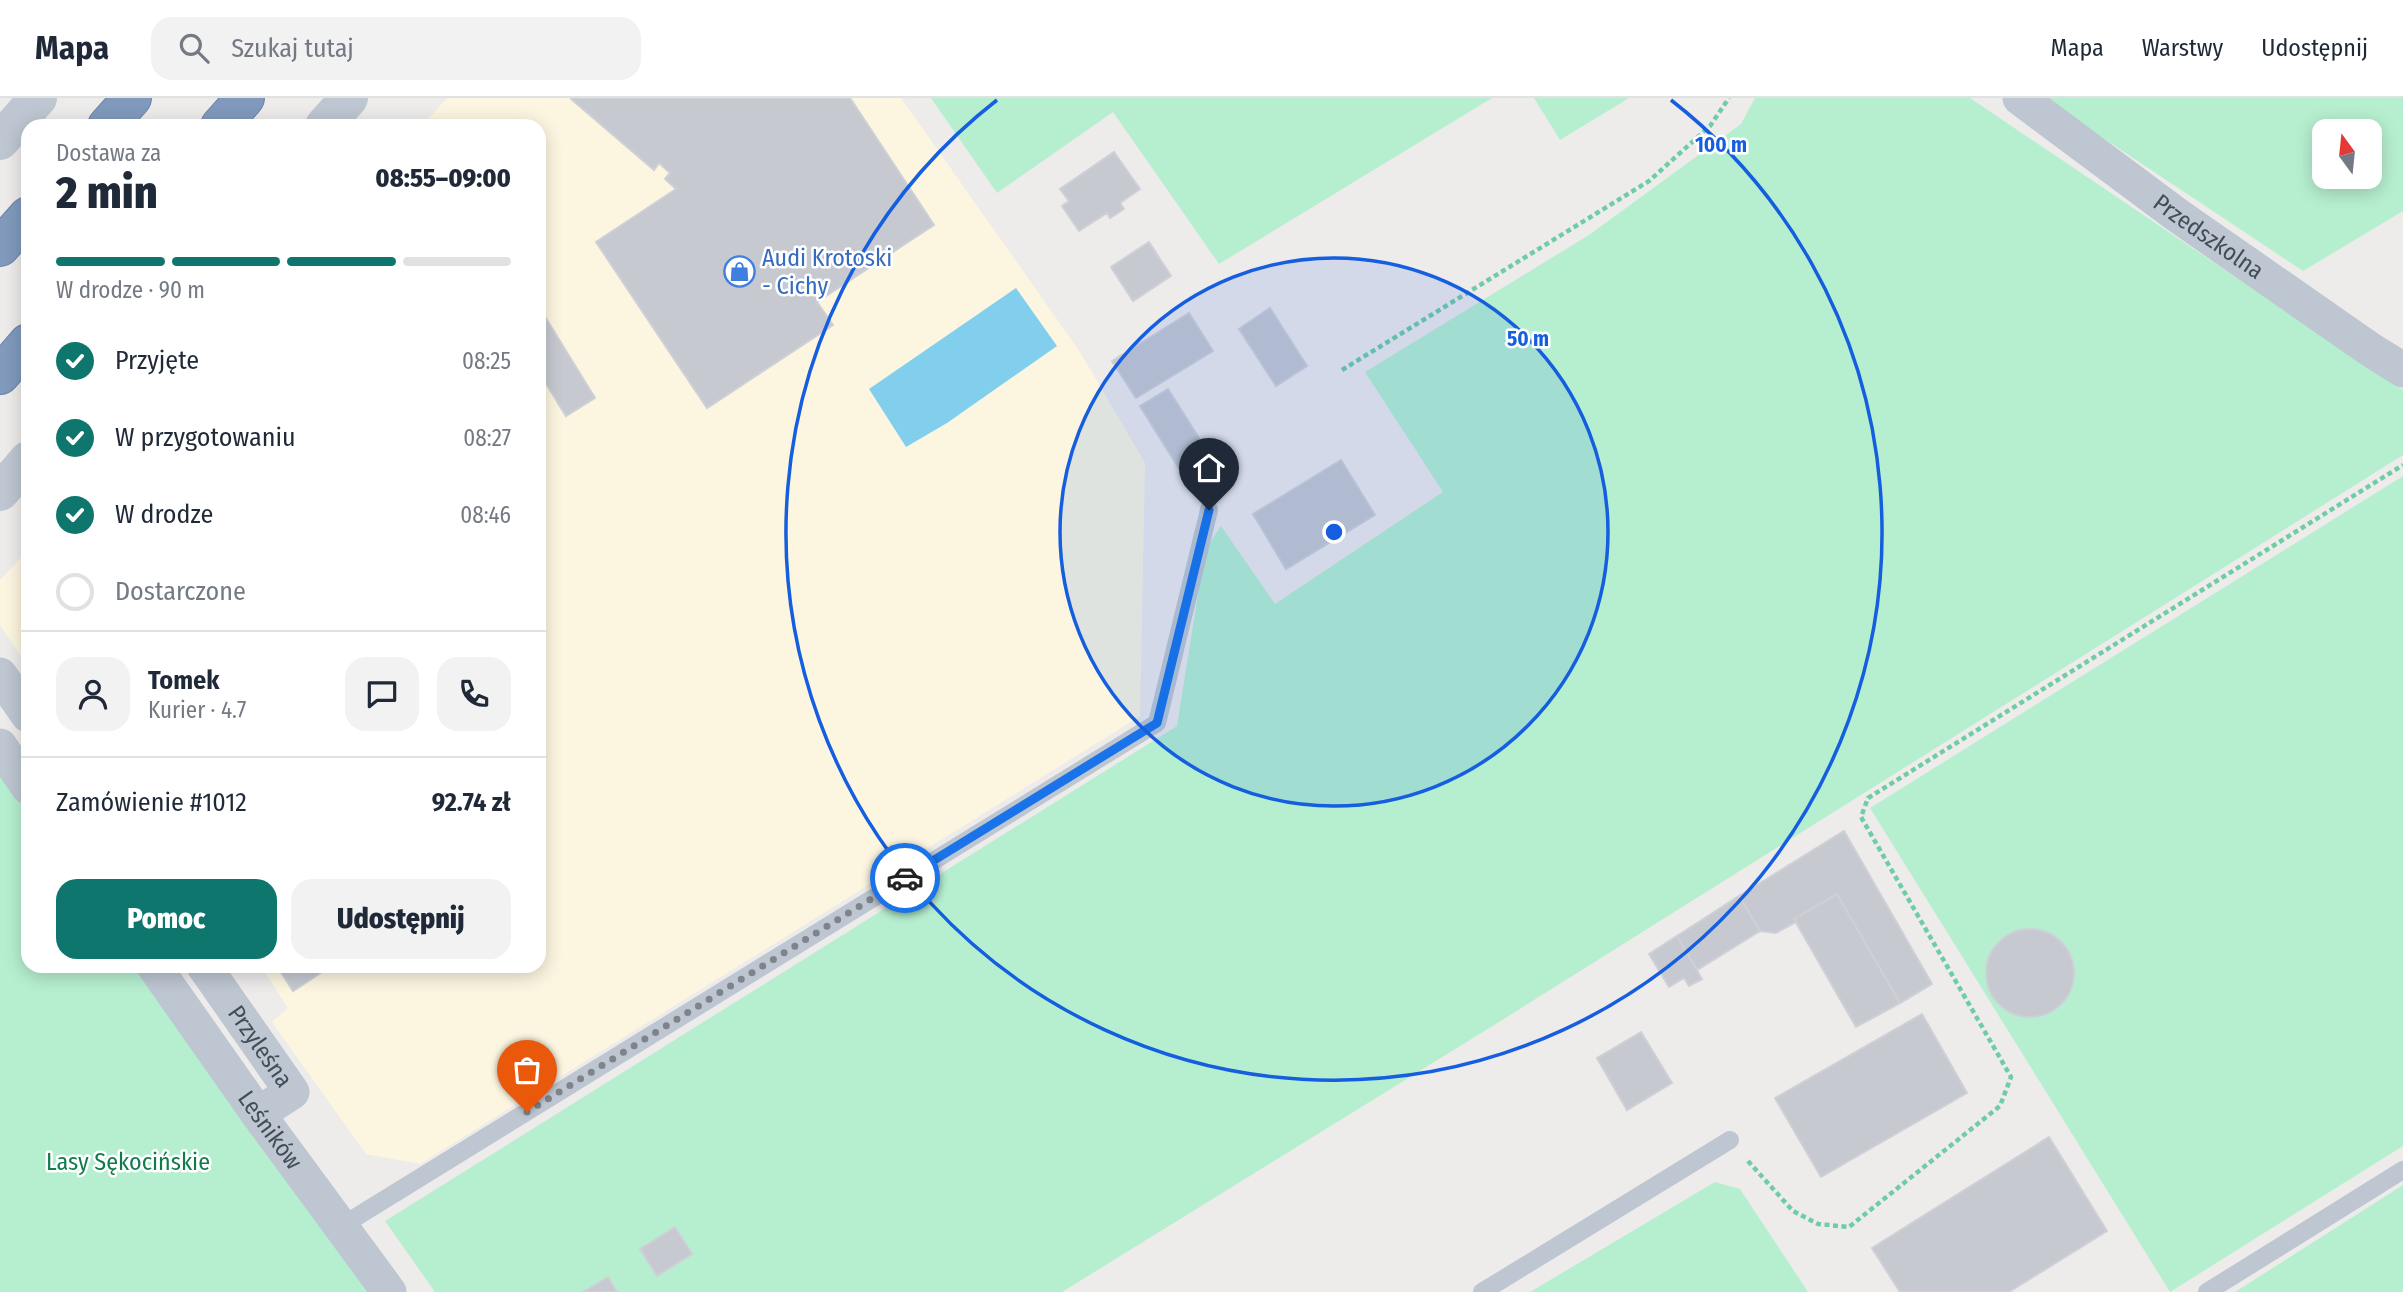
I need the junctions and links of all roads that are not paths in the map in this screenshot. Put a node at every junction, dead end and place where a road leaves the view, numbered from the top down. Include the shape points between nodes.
1 (38, 98) edge
2 (132, 98) edge
3 (245, 98) edge
4 (349, 98) edge
5 (2020, 98) edge
6 (113, 119) edge
7 (226, 119) edge
8 (330, 119) edge
9 (0, 141) edge
10 (21, 224) edge
11 (0, 247) edge
12 (21, 351) edge
13 (2403, 370) edge
14 (0, 374) edge
15 (21, 468) edge
16 (0, 492) edge
17 (1209, 510) dead end
18 (0, 675) edge
19 (21, 705) edge
20 (0, 746) edge
21 (21, 777) edge
22 (159, 973) edge
23 (209, 973) edge
24 (258, 1114) junction
25 (1730, 1140) road end
26 (2403, 1170) edge
27 (340, 1227) junction
28 (389, 1292) edge
29 (1482, 1292) edge
30 (2207, 1292) edge

1 - 9 street
2 - 6 highway
3 - 7 highway
4 - 8 street
5 - 13 street, Przedszkolna via 2177,215
10 - 11 highway
12 - 14 highway
15 - 16 street
17 - 27 lane via 1157,723
18 - 19 street
20 - 21 street
22 - 24 street, Leśników
23 - 24 street, Przyleśna via 292,1092
24 - 27 street, Leśników
25 - 29 lane
26 - 30 lane
27 - 28 street, Leśników

